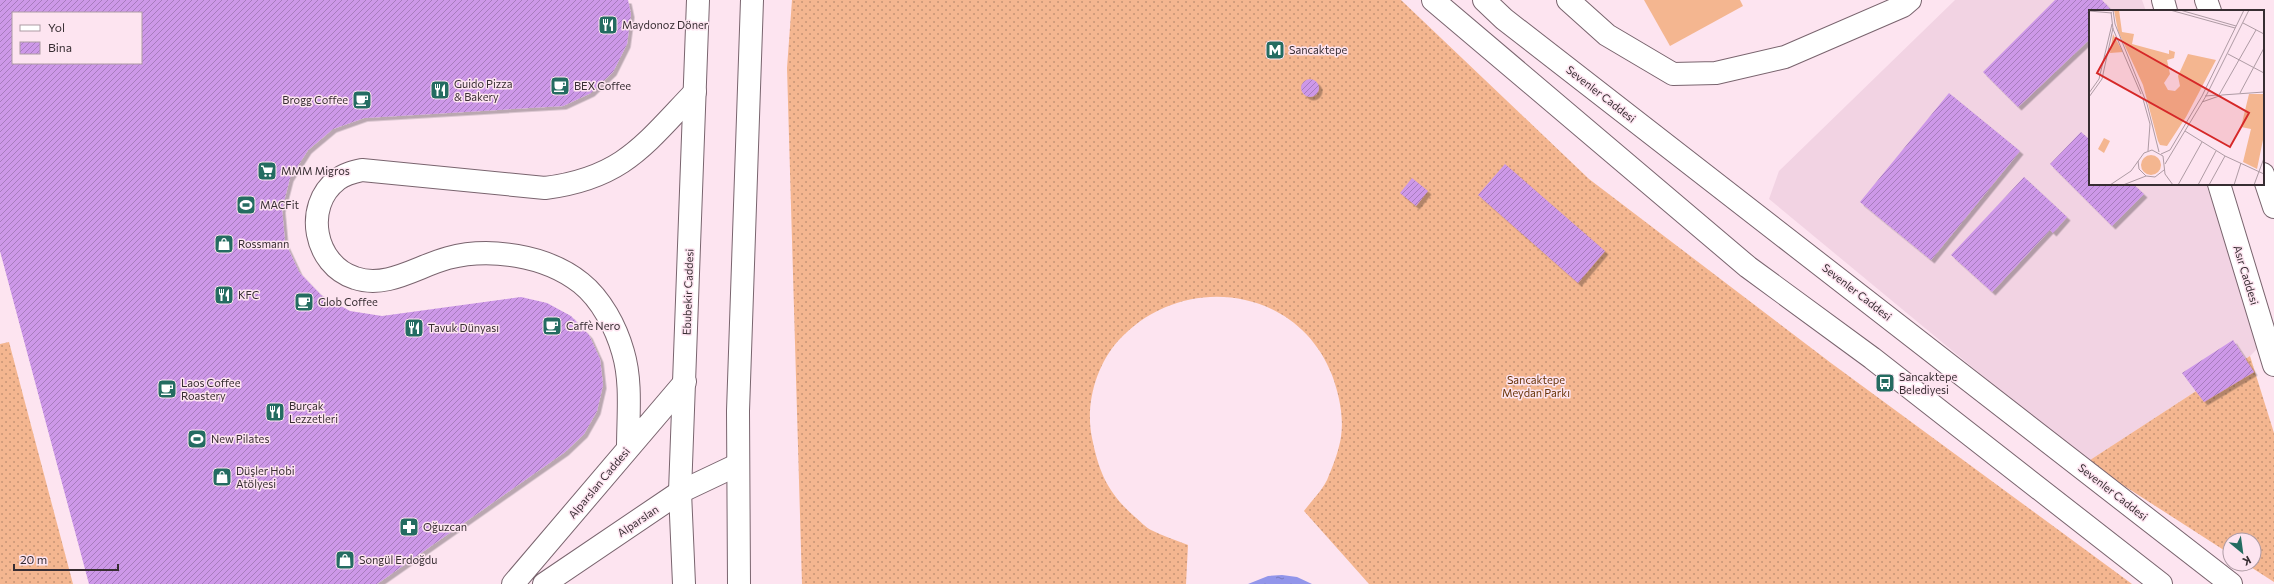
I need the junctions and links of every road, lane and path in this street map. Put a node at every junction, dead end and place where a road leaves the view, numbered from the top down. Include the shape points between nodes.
1 (698, 0) edge
2 (752, 0) edge
3 (1433, 0) edge
4 (1484, 0) edge
5 (1568, 0) edge
6 (1910, 0) edge
7 (2163, 0) edge
8 (2206, 0) edge
9 (2166, 10) edge
10 (2210, 10) edge
11 (695, 92) junction
12 (2264, 177) edge
13 (2219, 185) edge
14 (2274, 207) edge
15 (2274, 365) edge
16 (685, 382) junction
17 (628, 448) junction
18 (737, 465) junction
19 (680, 492) junction
20 (513, 584) edge
21 (544, 584) edge
22 (684, 584) edge
23 (740, 584) edge
24 (2161, 584) edge
25 (2232, 584) edge

1 - 11 main road, Ebubekir Caddesi
2 - 18 main road
3 - 24 main road via 1748,267 1872,358
4 - 25 main road, Sevenler Caddesi via 1504,20
5 - 6 main road via 1607,35 1673,74 1716,73 1785,57 1903,6
7 - 9 main road
8 - 10 main road
11 - 16 main road, Ebubekir Caddesi
11 - 17 main road via 632,156 598,176 572,185 545,188 362,170 349,173 327,190 320,204 317,219 317,233 330,261 341,271 355,278 384,281 448,258 470,254 493,254 539,262 581,283 599,303 623,351 628,377
12 - 14 main road
13 - 15 main road, Asır Caddesi
16 - 17 main road, Alparslan Caddesi
16 - 19 main road, Ebubekir Caddesi
17 - 20 main road, Alparslan Caddesi
18 - 19 main road, Alparslan
18 - 23 main road
19 - 21 main road, Alparslan
19 - 22 main road, Ebubekir Caddesi

